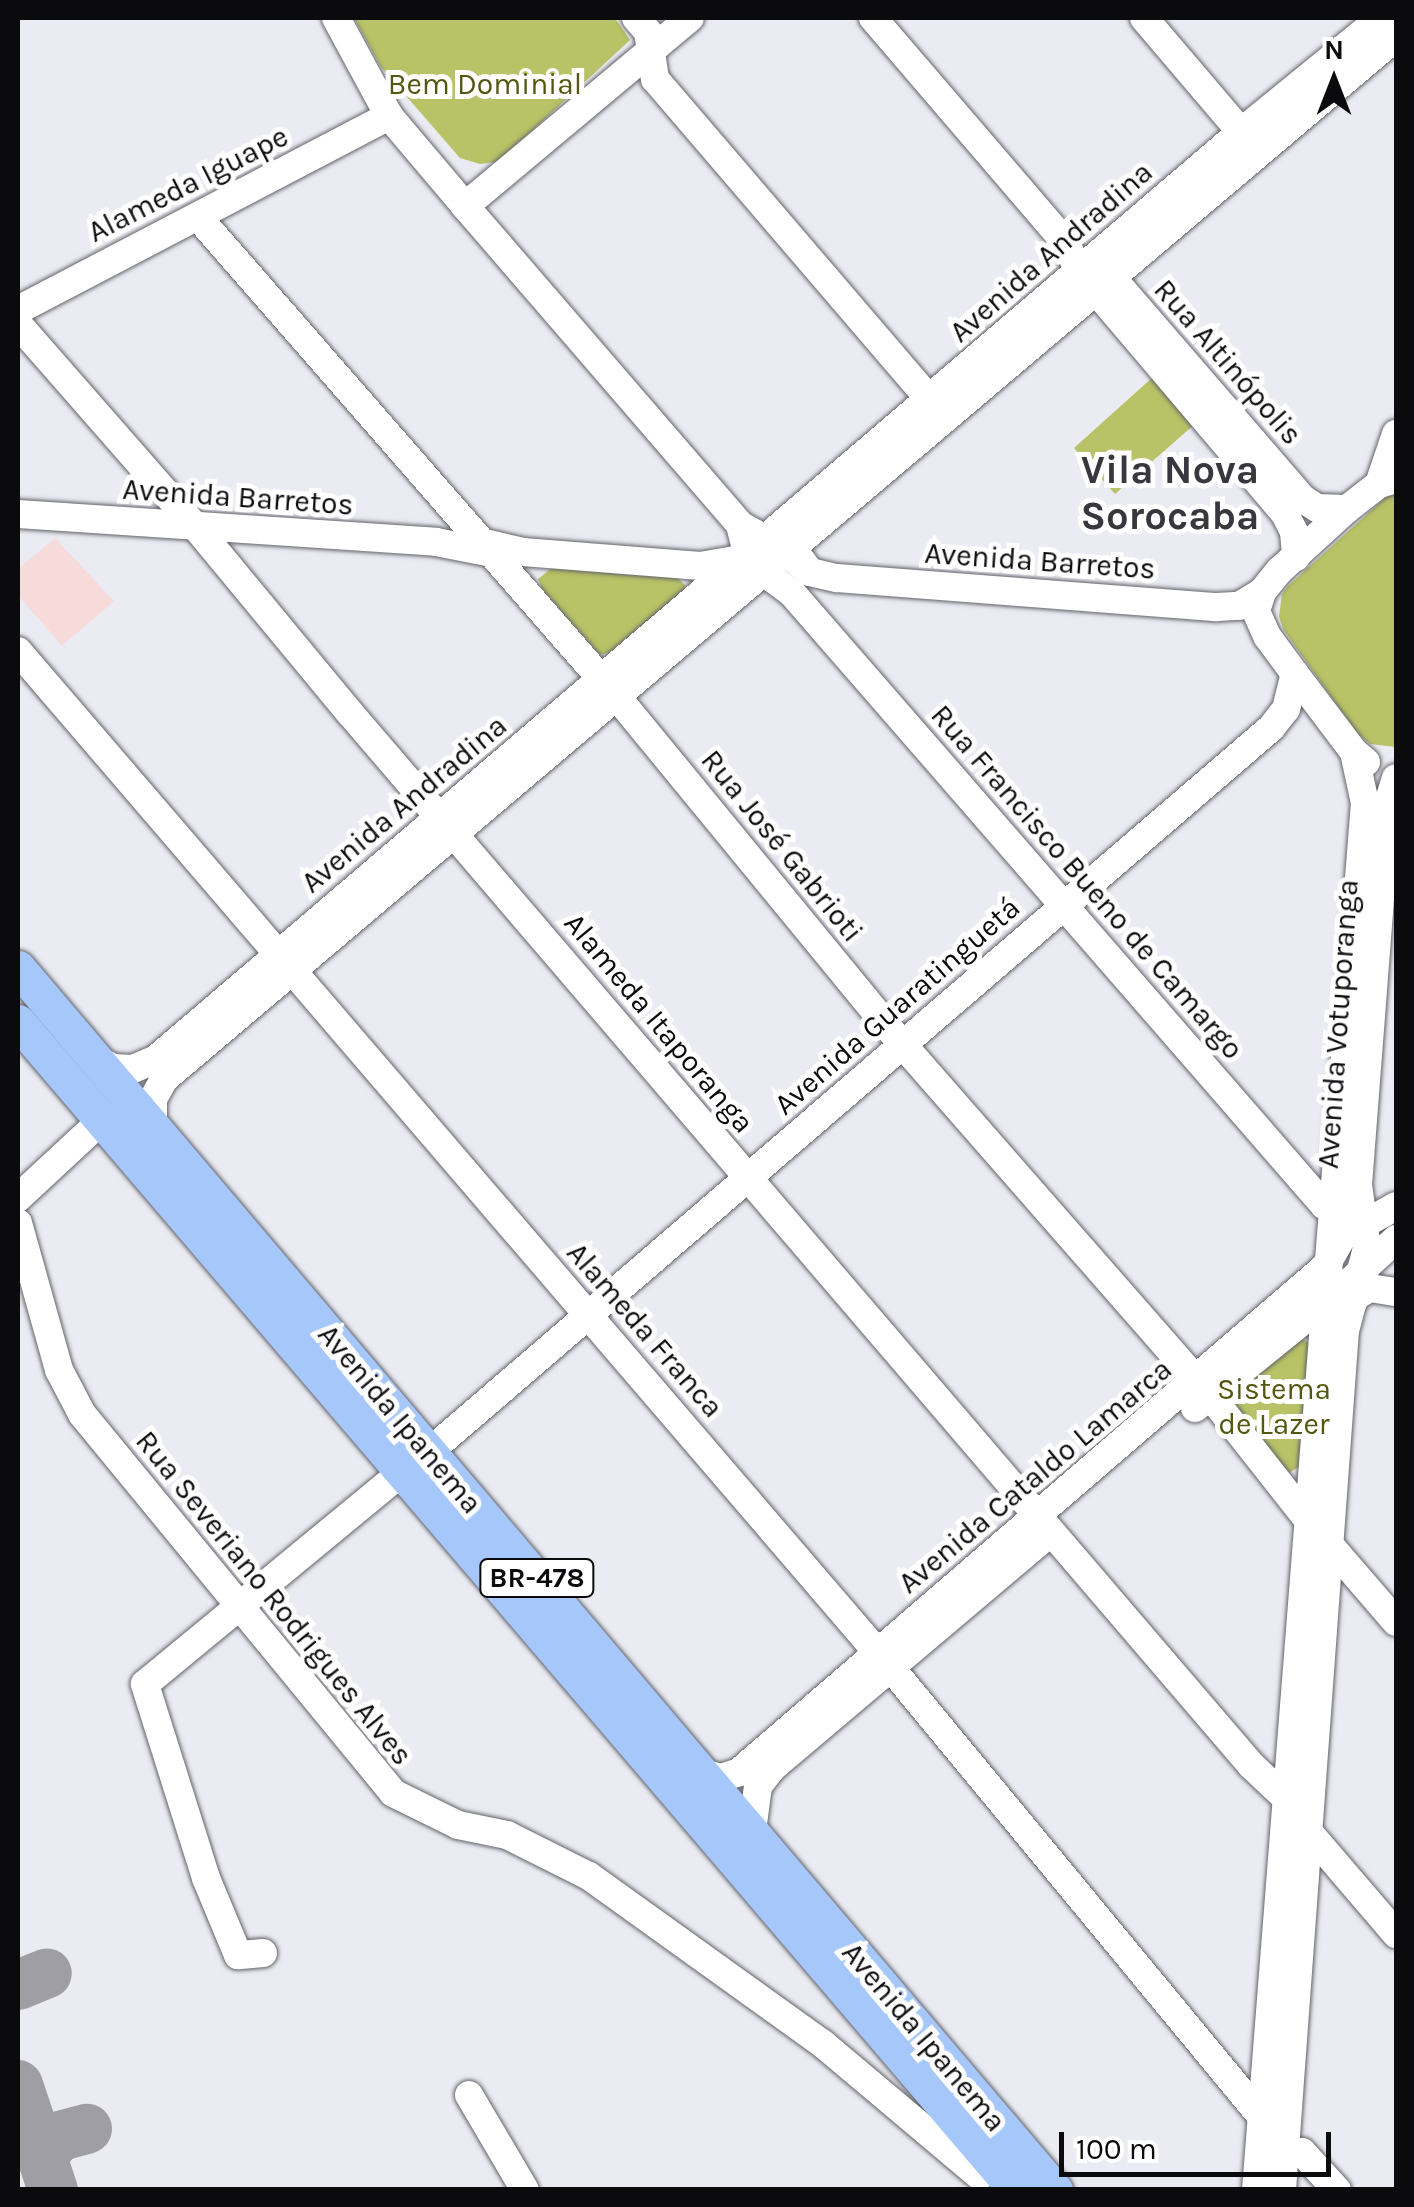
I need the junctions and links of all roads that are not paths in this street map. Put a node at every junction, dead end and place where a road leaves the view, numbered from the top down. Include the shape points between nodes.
1 (336, 18) edge
2 (636, 18) edge
3 (690, 18) edge
4 (873, 18) edge
5 (1144, 18) edge
6 (1381, 18) edge
7 (1396, 37) edge
8 (653, 50) junction
9 (389, 116) junction
10 (1241, 132) junction
11 (465, 206) junction
12 (198, 217) junction
13 (1095, 274) junction
14 (18, 310) edge
15 (18, 324) edge
16 (929, 400) junction
17 (1396, 434) edge
18 (1388, 481) edge
19 (155, 482) junction
20 (1347, 510) junction
21 (18, 514) edge
22 (103, 520) junction
23 (196, 527) junction
24 (244, 530) junction
25 (482, 547) junction
26 (763, 549) junction
27 (541, 554) junction
28 (1296, 556) junction
29 (226, 562) junction
30 (824, 575) junction
31 (521, 587) junction
32 (1262, 592) junction
33 (808, 610) junction
34 (18, 651) edge
35 (1295, 674) junction
36 (609, 688) junction
37 (1272, 728) junction
38 (1336, 729) junction
39 (1354, 752) junction
40 (1396, 766) edge
41 (1396, 778) edge
42 (447, 825) junction
43 (1063, 904) junction
44 (286, 964) junction
45 (18, 968) edge
46 (18, 1022) edge
47 (903, 1045) junction
48 (92, 1057) junction
49 (102, 1120) junction
50 (153, 1128) junction
51 (1336, 1161) junction
52 (749, 1178) junction
53 (1302, 1178) junction
54 (1359, 1196) junction
55 (18, 1198) edge
56 (1396, 1206) edge
57 (1331, 1212) junction
58 (18, 1222) edge
59 (1367, 1226) junction
60 (18, 1236) edge
61 (1396, 1238) edge
62 (1337, 1288) junction
63 (1396, 1292) edge
64 (588, 1313) junction
65 (1292, 1330) junction
66 (1321, 1341) junction
67 (1203, 1388) junction
68 (416, 1461) junction
69 (1309, 1521) junction
70 (1045, 1525) junction
71 (1328, 1542) junction
72 (1363, 1583) junction
73 (1324, 1591) junction
74 (238, 1608) junction
75 (1396, 1622) edge
76 (884, 1661) junction
77 (1292, 1748) junction
78 (1251, 1765) junction
79 (703, 1773) junction
80 (1294, 1817) junction
81 (752, 1831) junction
82 (1339, 1867) junction
83 (1304, 1876) junction
84 (1396, 1934) edge
85 (263, 1953) dead end
86 (869, 2015) junction
87 (823, 2044) junction
88 (1266, 2052) junction
89 (1216, 2058) junction
90 (469, 2095) dead end
91 (1261, 2116) junction
92 (1284, 2149) junction
93 (1258, 2159) junction
94 (989, 2180) edge
95 (525, 2190) edge
96 (1055, 2190) edge
97 (1256, 2190) edge
98 (1282, 2190) edge
99 (1336, 2190) edge

1 - 9 street, Rua Francisco Bueno de Camargo
2 - 8 street
3 - 8 street
4 - 13 street, Rua Altinópolis
5 - 10 street
6 - 10 street, Avenida Andradina
7 - 13 street, Avenida Andradina
8 - 11 street
8 - 16 street via 655,79
9 - 11 street, Rua Francisco Bueno de Camargo
9 - 12 street, Alameda Iguape
10 - 13 street, Avenida Andradina
11 - 26 street, Rua Francisco Bueno de Camargo
12 - 14 street, Alameda Iguape
12 - 25 street, Rua José Gabrioti
13 - 16 street, Avenida Andradina
13 - 20 street, Rua Altinópolis via 1303,499 1317,508
13 - 26 street, Avenida Andradina
13 - 28 street, Rua Altinópolis via 1285,514
15 - 19 street, Alameda Itaporanga
16 - 26 street, Avenida Andradina
17 - 18 street
18 - 20 street
19 - 22 street, Avenida Barretos via 142,509
19 - 23 street, Alameda Itaporanga
20 - 28 street
21 - 22 street, Avenida Barretos
22 - 23 street, Avenida Barretos
23 - 24 street, Avenida Barretos
23 - 29 street, Alameda Itaporanga
24 - 25 street, Avenida Barretos
24 - 29 street via 228,540
25 - 27 street, Avenida Barretos
25 - 31 street, Rua José Gabrioti
26 - 27 street, Avenida Barretos via 700,566
26 - 30 street, Avenida Barretos
26 - 33 street, Rua Francisco Bueno de Camargo via 784,586
26 - 36 street, Avenida Andradina
27 - 31 street via 525,570
28 - 32 street
29 - 42 street, Alameda Itaporanga
30 - 32 street, Avenida Barretos via 1217,607 1240,606
30 - 33 street via 809,593
31 - 36 street, Rua José Gabrioti
32 - 35 street via 1260,624
33 - 43 street, Rua Francisco Bueno de Camargo
34 - 44 street, Alameda Franca
35 - 37 street, Avenida Guaratinguetá via 1286,709
35 - 38 street
36 - 42 street, Avenida Andradina
36 - 47 street, Rua José Gabrioti
37 - 38 street via 1306,720
37 - 43 street, Avenida Guaratinguetá
38 - 39 street
39 - 40 street via 1368,763
39 - 51 street, Avenida Votuporanga via 1365,803
41 - 54 street, Avenida Votuporanga via 1387,807
42 - 44 street, Avenida Andradina
42 - 52 street, Alameda Itaporanga
43 - 47 street, Avenida Guaratinguetá
43 - 53 street, Rua Francisco Bueno de Camargo
44 - 48 street, Avenida Andradina via 156,1059 133,1070
44 - 50 street, Avenida Andradina via 164,1079 153,1100
44 - 64 street, Alameda Franca
45 - 48 main road, Avenida Ipanema / BR-478
46 - 49 main road, Avenida Ipanema / BR-478
47 - 52 street, Avenida Guaratinguetá
47 - 67 street, Rua José Gabrioti
48 - 50 main road, Avenida Ipanema / BR-478
49 - 55 street
49 - 68 main road, Avenida Ipanema / BR-478
50 - 68 main road, Avenida Ipanema / BR-478
51 - 53 street via 1323,1177
51 - 57 street, Avenida Votuporanga
52 - 64 street, Avenida Guaratinguetá
52 - 70 street, Alameda Itaporanga
53 - 57 street, Rua Francisco Bueno de Camargo
54 - 56 street via 1372,1207
54 - 59 street, Avenida Votuporanga
56 - 59 street
57 - 59 street, Rua Francisco Bueno de Camargo
57 - 62 street, Avenida Votuporanga
58 - 60 street
59 - 62 street, Avenida Votuporanga via 1367,1248
60 - 74 street, Rua Severiano Rodrigues Alves via 59,1370 82,1414
61 - 62 street, Avenida Cataldo Lamarca
62 - 63 street via 1382,1280
62 - 65 street, Avenida Cataldo Lamarca
62 - 66 street, Avenida Votuporanga
62 - 67 street, Avenida Cataldo Lamarca
62 - 71 street, Avenida Votuporanga
64 - 68 street, Avenida Guaratinguetá
64 - 76 street, Alameda Franca
65 - 66 street via 1308,1326
65 - 67 street, Avenida Cataldo Lamarca
66 - 69 street, Avenida Votuporanga
67 - 69 street, Rua José Gabrioti
67 - 70 street, Avenida Cataldo Lamarca
68 - 74 street, Avenida Guaratinguetá
68 - 79 main road, Avenida Ipanema / BR-478
68 - 86 main road, Avenida Ipanema / BR-478
69 - 77 street, Avenida Votuporanga
70 - 76 street, Avenida Cataldo Lamarca
70 - 78 street, Alameda Itaporanga
71 - 72 street
71 - 73 street, Avenida Votuporanga
72 - 73 street via 1337,1578
72 - 75 street
73 - 80 street, Avenida Votuporanga
74 - 85 street, Avenida Guaratinguetá via 145,1684 206,1878 238,1955
74 - 87 street, Rua Severiano Rodrigues Alves via 393,1793 458,1825 506,1835 589,1876
76 - 79 street, Avenida Cataldo Lamarca via 740,1772 721,1778
76 - 81 street, Avenida Cataldo Lamarca via 758,1786
76 - 89 street, Alameda Franca
77 - 78 street via 1276,1761
77 - 80 street, Avenida Votuporanga
78 - 80 street, Alameda Itaporanga
79 - 81 main road, Avenida Ipanema / BR-478
80 - 82 street, Alameda Itaporanga
80 - 83 street, Avenida Votuporanga
80 - 88 street, Avenida Votuporanga
81 - 96 main road, Avenida Ipanema / BR-478
82 - 83 street via 1316,1865
82 - 84 street, Alameda Itaporanga
83 - 92 street, Avenida Votuporanga
86 - 87 street
86 - 94 main road, Avenida Ipanema / BR-478
87 - 94 street, Rua Severiano Rodrigues Alves
88 - 89 street via 1252,2066
88 - 91 street, Avenida Votuporanga
89 - 91 street, Alameda Franca
90 - 95 street
91 - 93 street, Avenida Votuporanga
92 - 93 street
92 - 98 street, Avenida Votuporanga
92 - 99 street via 1311,2160
93 - 97 street, Avenida Votuporanga

